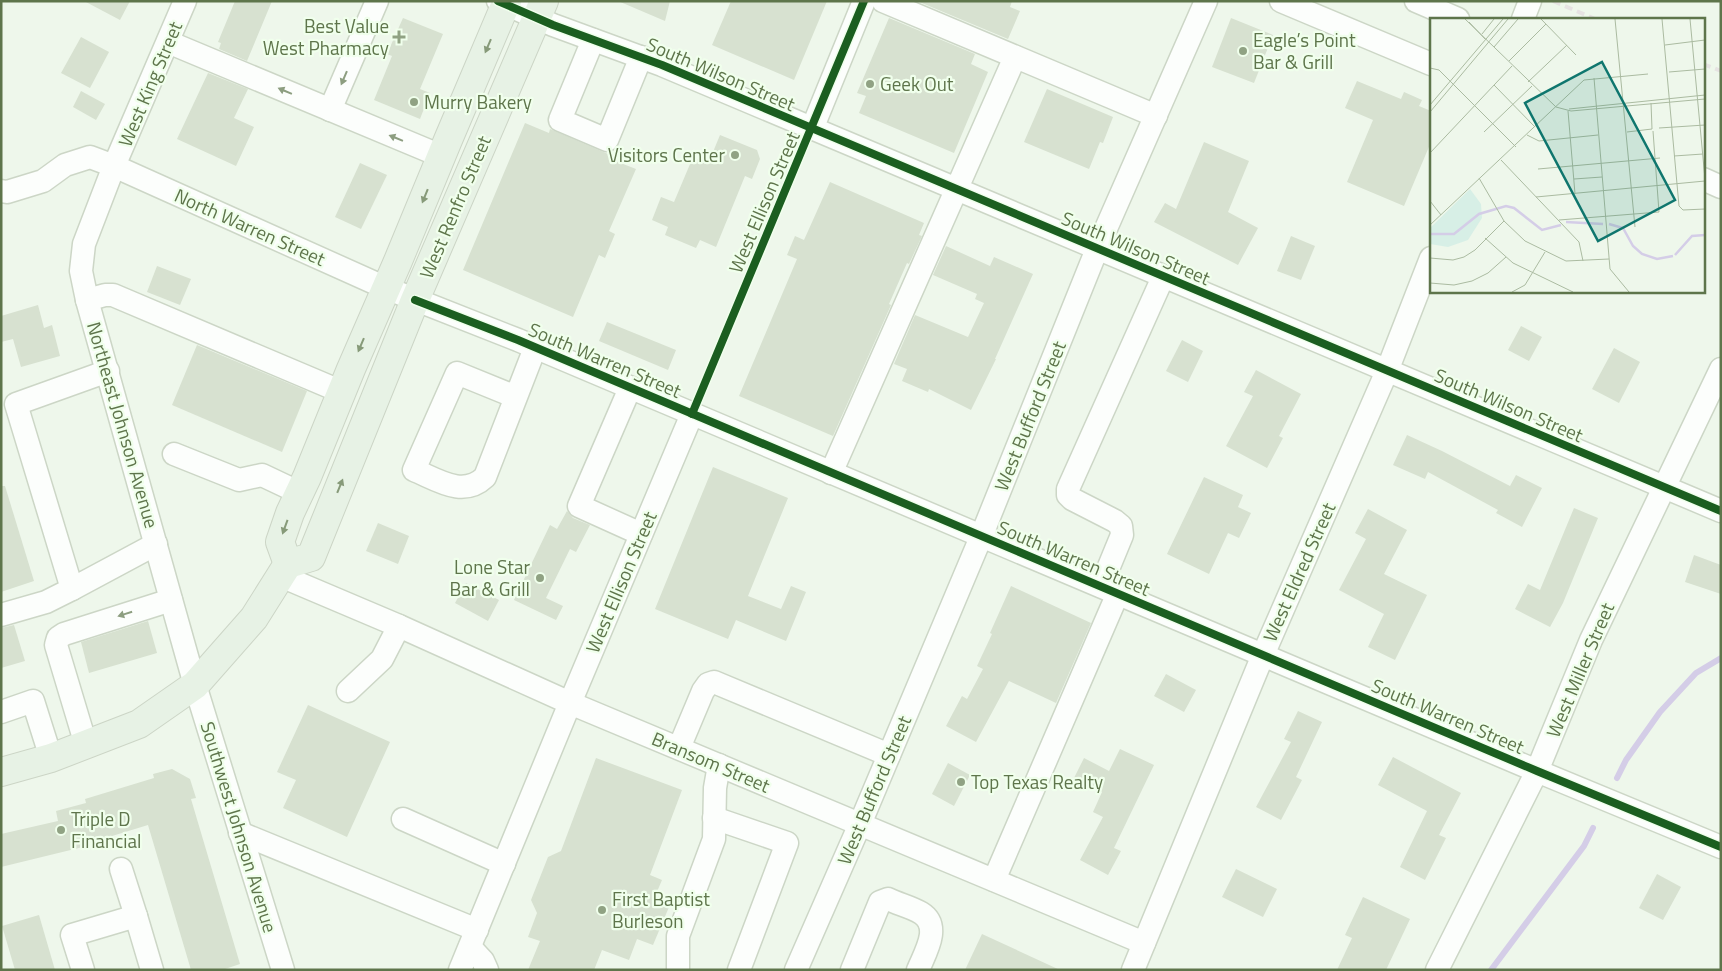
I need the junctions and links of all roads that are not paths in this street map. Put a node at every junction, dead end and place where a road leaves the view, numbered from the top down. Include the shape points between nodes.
1 (185, 1) edge
2 (377, 1) edge
3 (864, 1) edge
4 (882, 1) edge
5 (1206, 1) edge
6 (1281, 1) edge
7 (1416, 1) edge
8 (1530, 1) edge
9 (504, 2) edge
10 (541, 10) edge
11 (1456, 18) edge
12 (1523, 18) edge
13 (593, 40) junction
14 (168, 42) junction
15 (641, 57) junction
16 (1015, 57) junction
17 (1430, 64) edge
18 (330, 110) junction
19 (1156, 116) junction
20 (812, 129) junction
21 (441, 156) junction
22 (114, 166) junction
23 (1704, 180) edge
24 (1721, 187) edge
25 (956, 190) junction
26 (1, 191) edge
27 (1097, 249) junction
28 (1430, 261) edge
29 (1163, 277) junction
30 (386, 288) junction
31 (87, 300) junction
32 (415, 300) junction
33 (535, 348) junction
34 (1721, 369) edge
35 (108, 371) junction
36 (1387, 371) junction
37 (630, 388) junction
38 (342, 392) junction
39 (516, 397) junction
40 (9, 406) edge
41 (692, 414) junction
42 (174, 454) dead end
43 (831, 473) junction
44 (1665, 488) junction
45 (300, 493) junction
46 (1721, 511) edge
47 (641, 534) junction
48 (981, 537) junction
49 (156, 544) junction
50 (284, 570) junction
51 (72, 589) junction
52 (1109, 590) junction
53 (171, 600) junction
54 (1, 615) edge
55 (399, 626) junction
56 (1263, 655) junction
57 (195, 685) junction
58 (348, 691) dead end
59 (570, 703) junction
60 (1, 712) edge
61 (86, 744) junction
62 (679, 748) junction
63 (889, 755) junction
64 (52, 758) junction
65 (719, 765) junction
66 (1, 772) edge
67 (1537, 772) junction
68 (714, 818) junction
69 (403, 819) dead end
70 (860, 824) junction
71 (240, 833) junction
72 (1721, 847) edge
73 (504, 864) junction
74 (121, 869) dead end
75 (994, 880) junction
76 (136, 916) junction
77 (473, 938) junction
78 (1144, 942) junction
79 (797, 969) edge
80 (83, 970) edge
81 (152, 970) edge
82 (282, 970) edge
83 (460, 970) edge
84 (487, 970) edge
85 (678, 970) edge
86 (739, 970) edge
87 (852, 970) edge
88 (918, 970) edge
89 (1133, 970) edge
90 (1437, 970) edge

1 - 14 street, West King Street
2 -> 18 street
3 - 20 street, West Ellison Street
4 - 16 street
5 - 19 street, West Bufford Street
6 - 17 street
7 - 11 street
8 - 12 street
9 - 10 street, South Wilson Street
9 -> 21 main road, West Renfro Street
10 - 13 street, South Wilson Street
10 - 32 main road, West Renfro Street
13 - 15 street, South Wilson Street
13 - 15 street via 560,120 607,140
18 -> 14 street
14 - 22 street, West King Street
15 - 20 street, South Wilson Street
16 - 19 street
16 - 25 street
21 -> 18 street
19 - 27 street, West Bufford Street
20 - 25 street, South Wilson Street
21 -> 30 main road, West Renfro Street
22 - 26 street, North Warren Street via 90,158 65,165 43,181
22 - 30 street, North Warren Street
22 - 31 street, Northeast Johnson Avenue via 84,244 82,271
23 - 24 street
25 - 27 street, South Wilson Street
25 - 43 street
27 - 29 street, South Wilson Street
27 - 48 street, West Bufford Street
28 - 36 street, West Eldred Street
29 - 36 street, South Wilson Street
29 - 52 street via 1068,489 1072,499 1121,526 1122,535
30 - 32 street, North Warren Street
30 -> 38 main road, West Renfro Street
31 - 35 street, Northeast Johnson Avenue
31 - 38 street via 113,296
32 - 33 street, South Warren Street
50 -> 32 main road, West Renfro Street via 311,557
33 - 37 street, South Warren Street
33 - 39 street
34 - 44 street, West Miller Street
35 - 40 street
35 - 49 street, Northeast Johnson Avenue
36 - 44 street, South Wilson Street
36 - 56 street, West Eldred Street
37 - 41 street, South Warren Street
37 - 47 street via 579,506
38 - 45 main road, West Renfro Street
39 - 39 street via 485,477 478,484 454,487 414,470 457,372
40 - 51 street
41 - 43 street, South Warren Street
41 - 47 street, West Ellison Street
42 - 45 street via 239,480 262,475
43 - 48 street, South Warren Street
44 - 46 street, South Wilson Street
44 - 67 street, West Miller Street via 1591,640
45 -> 50 main road, West Renfro Street via 280,542
47 - 59 street, West Ellison Street
48 - 52 street, South Warren Street
48 - 63 street, West Bufford Street
49 - 51 street
49 - 53 street, Northeast Johnson Avenue
50 - 55 street, Bransom Street
50 - 57 main road via 254,618
51 - 54 street via 46,602
52 - 56 street, South Warren Street
52 - 75 street
53 - 57 street, Northeast Johnson Avenue
53 -> 61 street via 58,638 56,645
55 - 58 street via 382,659
55 - 59 street, Bransom Street
56 - 67 street, South Warren Street
56 - 78 street, West Eldred Street
57 - 61 main road via 139,724
57 - 71 street, Southwest Johnson Avenue
59 - 62 street, Bransom Street
59 - 73 street, West Ellison Street
60 - 64 street via 33,701
61 - 64 main road
62 - 63 street via 703,691 714,682
62 - 65 street, Bransom Street
63 - 70 street, West Bufford Street
64 - 66 main road
65 - 68 street
65 - 70 street, Bransom Street
67 - 72 street, South Warren Street
67 - 90 street, West Miller Street
68 - 85 street via 714,838 678,936
68 - 86 street via 787,844
69 - 73 street
70 - 75 street, Bransom Street
70 - 79 street, West Bufford Street
71 - 77 street
71 - 82 street, Southwest Johnson Avenue
73 - 77 street, West Ellison Street
74 - 76 street
75 - 78 street, Bransom Street
76 - 80 street via 72,935
76 - 81 street
77 - 83 street, West Ellison Street
77 - 84 street
78 - 89 street, West Eldred Street
87 - 88 street via 880,902 888,899 922,914 931,926 931,938

